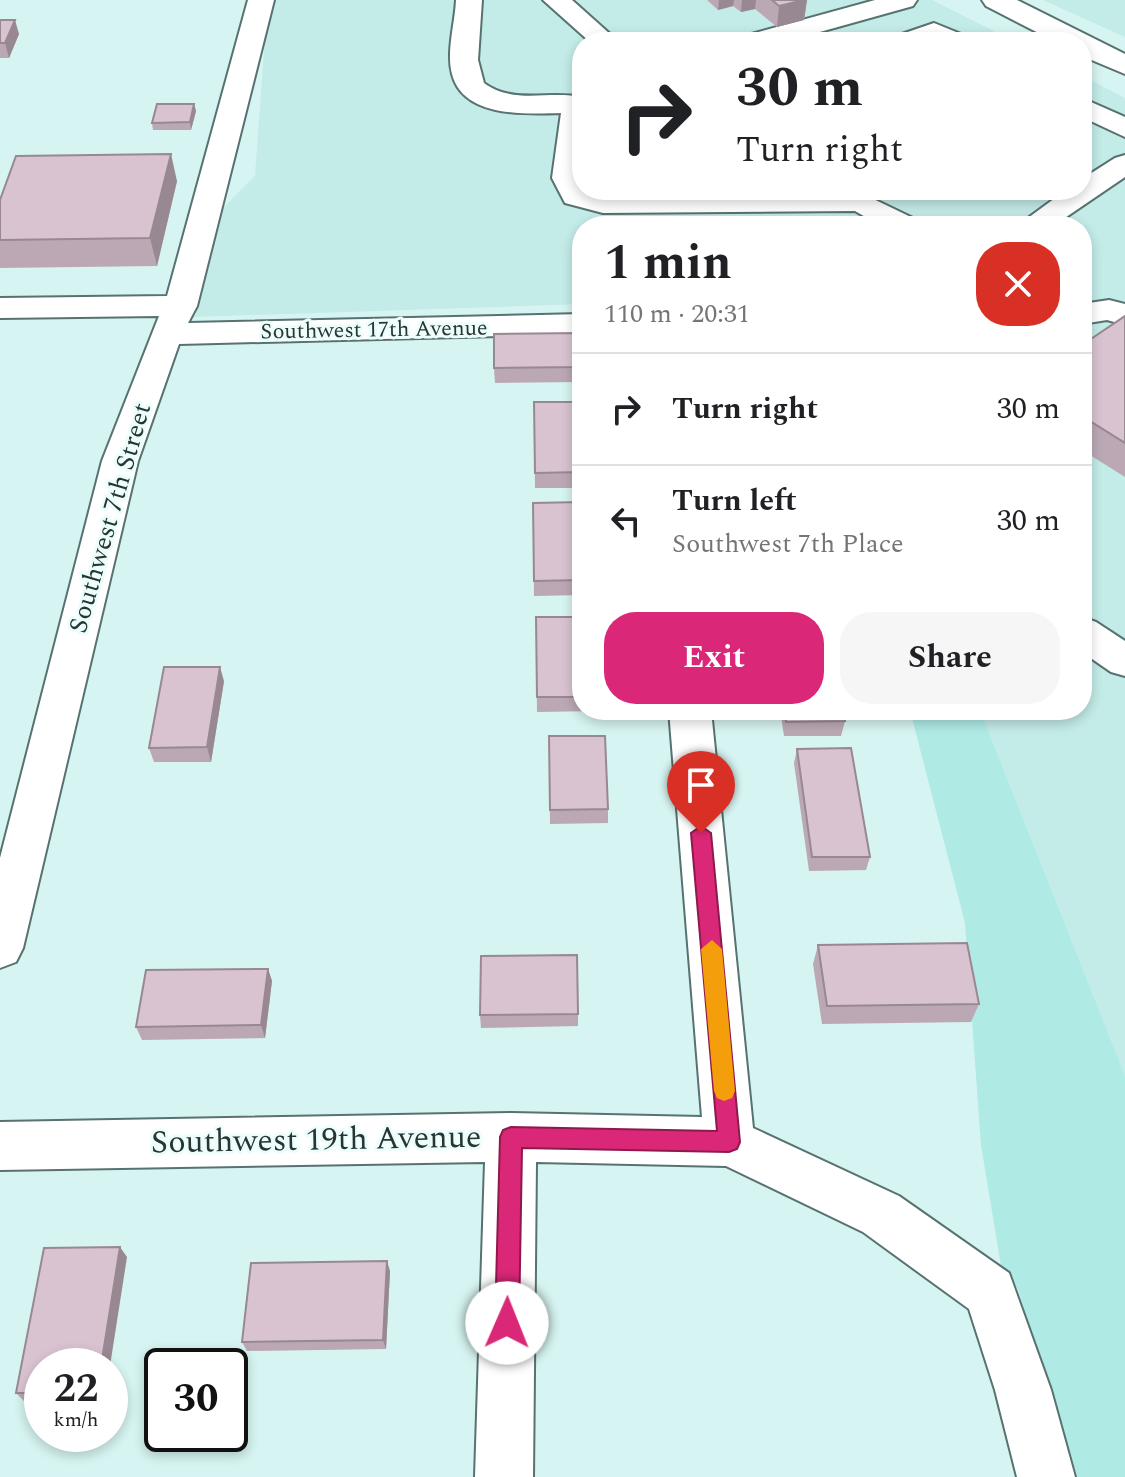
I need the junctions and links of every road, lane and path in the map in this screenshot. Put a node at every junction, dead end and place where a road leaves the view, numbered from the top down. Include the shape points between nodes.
1 (261, 0) edge
2 (469, 0) edge
3 (556, 0) edge
4 (904, 0) edge
5 (996, 0) edge
6 (863, 4) edge
7 (594, 32) edge
8 (783, 32) edge
9 (1058, 32) edge
10 (1092, 49) edge
11 (1125, 65) edge
12 (572, 104) edge
13 (1092, 111) edge
14 (1125, 128) edge
15 (1125, 164) edge
16 (572, 171) edge
17 (1092, 186) edge
18 (572, 189) edge
19 (588, 200) edge
20 (729, 200) edge
21 (862, 200) edge
22 (1071, 200) edge
23 (888, 216) edge
24 (1047, 216) edge
25 (0, 308) edge
26 (1092, 313) edge
27 (1125, 315) edge
28 (173, 320) junction
29 (572, 324) edge
30 (1092, 639) edge
31 (1125, 661) edge
32 (691, 720) edge
33 (0, 948) edge
34 (511, 1137) junction
35 (729, 1142) junction
36 (0, 1146) edge
37 (504, 1477) edge
38 (1046, 1477) edge

1 - 28 street, Southwest 7th Street
2 - 12 street via 466,77 479,94 497,102
3 - 7 street
4 - 6 street
5 - 9 main road
6 - 8 street
10 - 11 main road
13 - 14 street
15 - 17 street
16 - 18 street via 567,178
19 - 20 street
21 - 23 street
22 - 24 street
25 - 28 street, Southwest 17th Avenue
26 - 27 street
28 - 29 street, Southwest 17th Avenue
28 - 33 street, Southwest 7th Street via 120,461
30 - 31 street
32 - 35 street
34 - 35 street, Southwest 19th Avenue
34 - 36 street, Southwest 19th Avenue
34 - 37 street
35 - 38 street via 881,1214 990,1292

